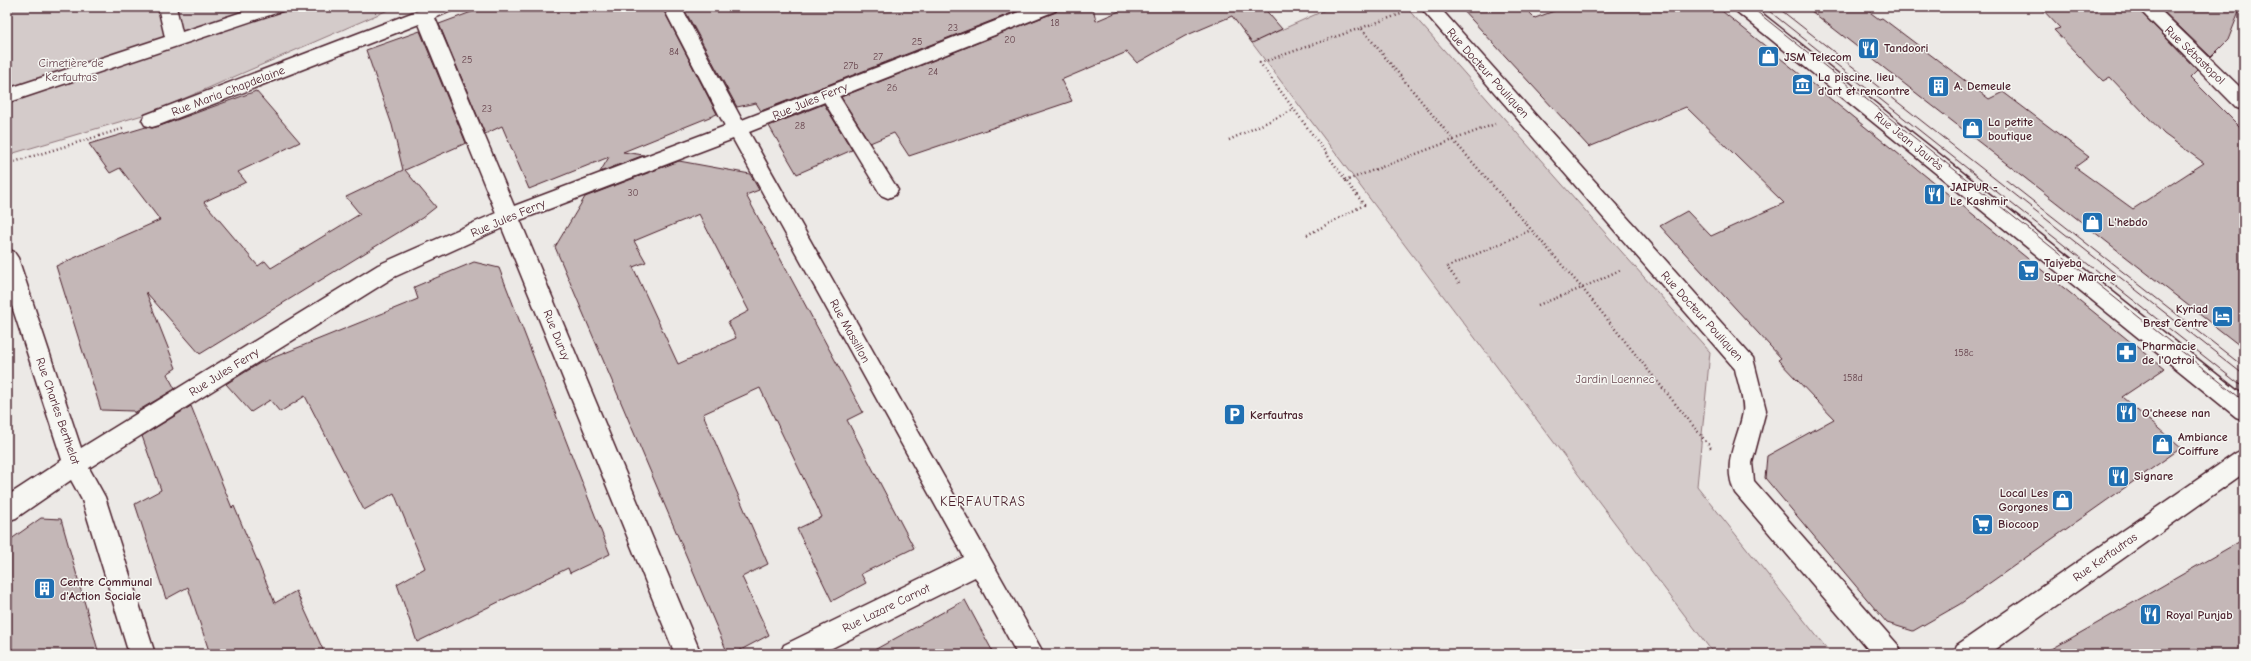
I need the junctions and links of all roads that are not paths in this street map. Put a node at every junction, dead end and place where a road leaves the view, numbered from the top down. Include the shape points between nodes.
1 (167, 7) edge
2 (276, 7) edge
3 (446, 7) edge
4 (672, 7) edge
5 (1049, 7) edge
6 (1430, 7) edge
7 (1742, 7) edge
8 (2146, 7) edge
9 (425, 16) junction
10 (175, 40) junction
11 (828, 93) junction
12 (7, 96) edge
13 (2244, 103) edge
14 (152, 120) road end
15 (737, 129) junction
16 (888, 190) dead end
17 (509, 216) junction
18 (7, 258) edge
19 (2244, 410) edge
20 (2244, 460) edge
21 (75, 464) junction
22 (7, 510) edge
23 (980, 562) junction
24 (142, 654) edge
25 (688, 654) edge
26 (793, 654) edge
27 (1031, 654) edge
28 (1889, 654) edge
29 (1966, 654) edge

1 - 10 lane
2 - 10 lane
3 - 9 street, Rue Maria Chapdelaine
4 - 15 street, Rue Massillon
5 - 11 street, Rue Jules Ferry
6 - 28 street, Rue Docteur Pouliquen via 1745,364 1755,410 1740,463 1743,485
7 - 19 street, Rue Jean Jaurès
8 - 13 street, Rue Sébastopol
9 - 14 street, Rue Maria Chapdelaine
9 - 17 street, Rue Duruy
10 - 12 lane
11 - 15 street, Rue Jules Ferry
11 - 16 lane
15 - 17 street, Rue Jules Ferry
15 - 23 street, Rue Massillon
17 - 21 street, Rue Jules Ferry via 386,271
17 - 25 street, Rue Duruy
18 - 21 street, Rue Charles Berthelot
20 - 29 street, Rue Kerfautras
21 - 22 street, Rue Jules Ferry
21 - 24 street, Rue Charles Berthelot via 93,496
23 - 26 street, Rue Lazare Carnot
23 - 27 street, Rue Massillon

